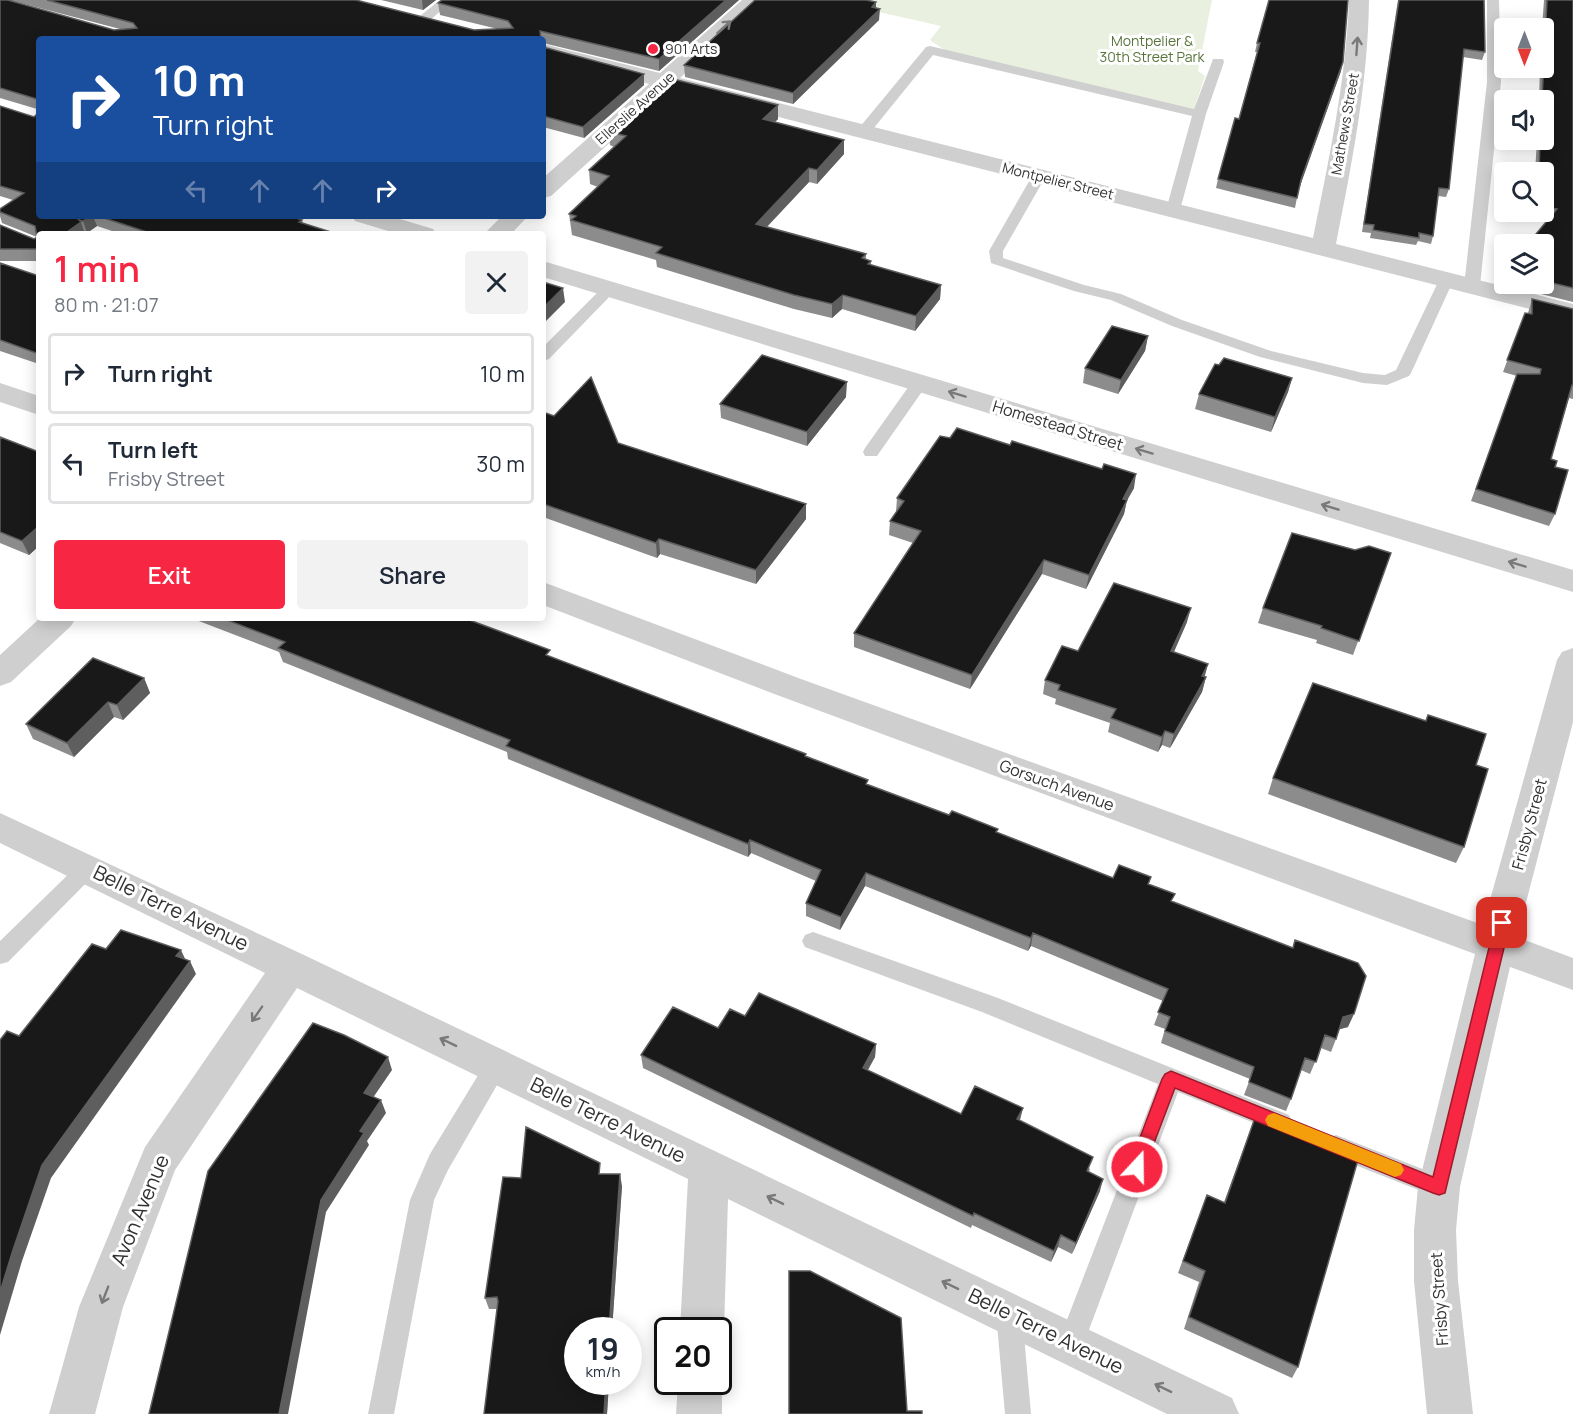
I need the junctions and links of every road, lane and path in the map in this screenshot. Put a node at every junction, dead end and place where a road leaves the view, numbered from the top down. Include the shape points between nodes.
1 (447, 0) edge
2 (754, 0) edge
3 (1359, 0) edge
4 (1493, 0) edge
5 (402, 14) edge
6 (424, 19) junction
7 (446, 25) edge
8 (546, 51) edge
9 (1218, 62) dead end
10 (665, 81) junction
11 (1199, 114) junction
12 (864, 131) junction
13 (1039, 176) junction
14 (546, 188) edge
15 (1173, 210) junction
16 (374, 219) edge
17 (513, 219) edge
18 (414, 231) edge
19 (499, 231) edge
20 (1323, 248) junction
21 (546, 270) edge
22 (1446, 279) junction
23 (1472, 286) junction
24 (610, 288) junction
25 (1573, 312) edge
26 (546, 353) edge
27 (920, 383) junction
28 (0, 392) edge
29 (36, 404) edge
30 (871, 452) dead end
31 (1573, 581) edge
32 (546, 594) edge
33 (57, 621) edge
34 (1573, 660) edge
35 (0, 674) edge
36 (0, 826) edge
37 (88, 868) junction
38 (813, 941) dead end
39 (1496, 945) junction
40 (0, 955) edge
41 (291, 966) junction
42 (1573, 974) edge
43 (495, 1066) junction
44 (1171, 1079) junction
45 (1300, 1131) edge
46 (1321, 1140) edge
47 (709, 1168) junction
48 (1439, 1187) junction
49 (1009, 1313) junction
50 (703, 1317) edge
51 (1071, 1343) junction
52 (700, 1395) edge
53 (72, 1414) edge
54 (381, 1414) edge
55 (699, 1414) edge
56 (1018, 1414) edge
57 (1216, 1414) edge
58 (1450, 1414) edge

1 - 6 lane
10 -> 2 street, Ellerslie Avenue
20 -> 3 street, Mathews Street via 1350,113
4 - 23 lane via 1494,82
5 - 6 street
6 - 7 street
8 - 10 street, Montpelier Street
9 - 11 lane
10 - 12 street, Montpelier Street
10 - 14 street, Ellerslie Avenue
11 - 12 lane via 930,50
11 - 15 lane
12 - 13 street, Montpelier Street
13 - 15 street, Montpelier Street
13 - 22 lane via 996,251 996,260 1116,297 1266,354 1363,378 1387,380 1403,373
15 - 20 street, Montpelier Street
16 - 18 street
17 - 19 street
20 - 22 street, Montpelier Street
21 - 24 street, Homestead Street
22 - 23 street, Montpelier Street
23 - 25 street, Montpelier Street
24 - 26 lane
24 - 27 street, Homestead Street
27 - 30 lane
31 -> 27 street, Homestead Street
28 - 29 street
32 - 39 street, Gorsuch Avenue
33 - 35 street
34 - 39 street, Frisby Street
36 - 37 street, Belle Terre Avenue
37 - 40 lane
37 - 41 street, Belle Terre Avenue
38 - 44 lane via 990,1005
39 - 42 street, Gorsuch Avenue
39 - 48 street, Frisby Street
43 -> 41 street, Belle Terre Avenue
41 -> 53 street, Avon Avenue via 159,1160 100,1307
43 - 47 street, Belle Terre Avenue
43 - 54 lane via 439,1162 422,1200
44 - 45 lane
44 - 51 lane
46 - 48 lane
49 -> 47 street, Belle Terre Avenue
47 - 50 street
48 - 58 street, Frisby Street via 1436,1281
49 - 51 street, Belle Terre Avenue
49 - 56 lane
57 -> 51 street, Belle Terre Avenue
52 - 55 street

